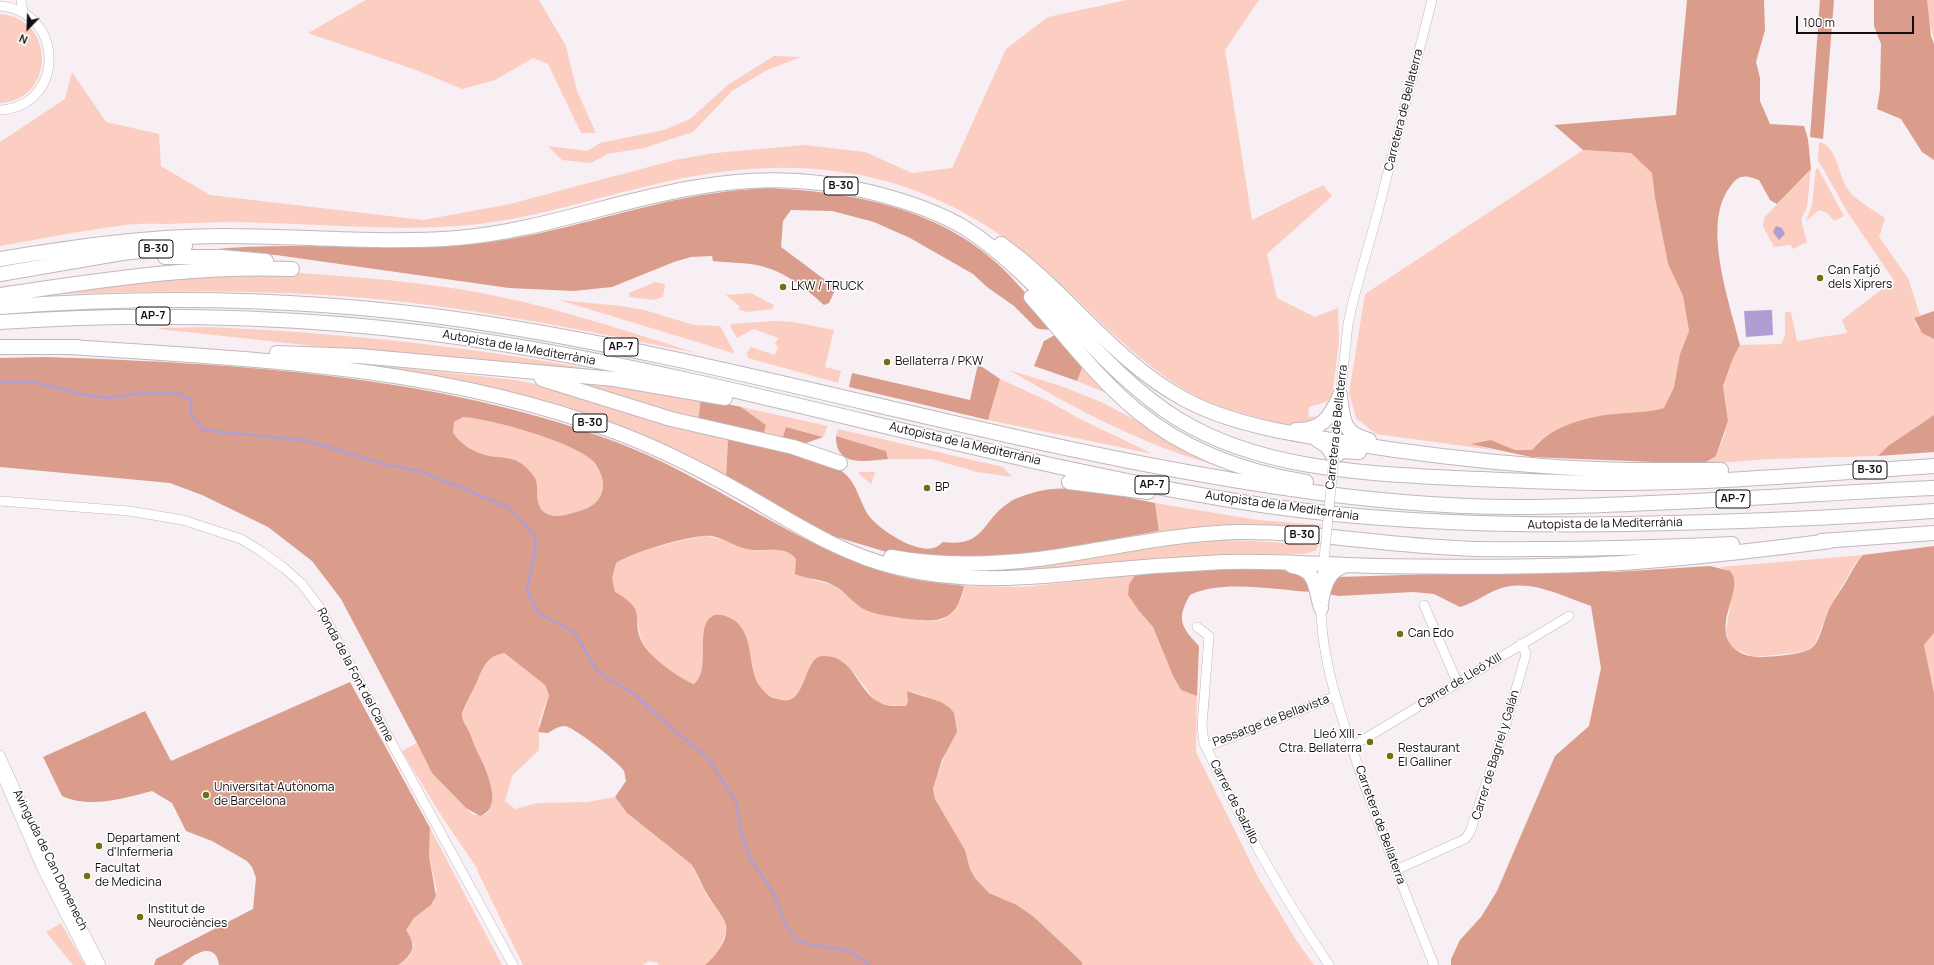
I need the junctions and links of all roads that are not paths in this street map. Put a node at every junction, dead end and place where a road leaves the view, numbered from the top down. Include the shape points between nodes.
1 (4, 0) edge
2 (21, 0) edge
3 (1432, 0) edge
4 (0, 6) edge
5 (22, 12) junction
6 (1, 111) edge
7 (841, 186) junction
8 (898, 200) junction
9 (313, 238) junction
10 (0, 260) edge
11 (0, 274) edge
12 (0, 278) edge
13 (0, 295) edge
14 (0, 307) edge
15 (0, 322) edge
16 (0, 347) edge
17 (69, 347) junction
18 (485, 368) junction
19 (1340, 395) junction
20 (1278, 429) junction
21 (1310, 437) junction
22 (1336, 441) junction
23 (953, 443) junction
24 (1420, 454) junction
25 (1334, 457) junction
26 (1460, 459) junction
27 (840, 462) dead end
28 (1934, 466) edge
29 (1807, 475) junction
30 (1069, 482) dead end
31 (1934, 488) edge
32 (1229, 500) junction
33 (0, 501) edge
34 (1531, 507) junction
35 (1934, 511) edge
36 (784, 518) junction
37 (1934, 533) edge
38 (1830, 540) junction
39 (1324, 556) junction
40 (1254, 561) junction
41 (1352, 565) junction
42 (1321, 605) junction
43 (1424, 605) dead end
44 (1569, 616) dead end
45 (1197, 627) dead end
46 (1521, 644) junction
47 (1457, 682) junction
48 (1336, 696) junction
49 (1206, 747) junction
50 (1351, 747) junction
51 (0, 755) edge
52 (0, 771) edge
53 (1396, 870) junction
54 (91, 965) edge
55 (101, 965) edge
56 (513, 965) edge
57 (1329, 965) edge
58 (1434, 965) edge

1 - 4 street
2 - 5 street
3 - 19 street, Carretera de Bellaterra via 1353,301
4 - 5 street
5 - 6 street via 35,22 45,37 49,67 45,81 35,95 20,105
7 - 8 highway, B-30
7 - 9 highway, B-30 via 782,181 726,183 670,192 545,224 490,234 432,240
7 - 20 highway via 894,192 929,203 957,216 1028,265 1125,356 1171,391 1209,411
8 - 29 highway, B-30 via 949,219 971,232 1020,272 1140,392 1193,428 1245,450 1296,462 1340,468 1473,478 1618,483
8 - 34 highway via 948,226 989,253 1118,394 1166,433 1198,450 1239,467 1305,482 1460,497
9 - 10 highway via 220,236 144,240 87,245
9 - 11 highway, B-30 via 218,243 151,250
12 - 13 highway via 167,257 221,257 291,266 173,272 88,281
14 - 34 highway, Autopista de la Mediterrània / AP-7 via 128,301 270,302 465,320 643,352 1003,434 1231,480 1360,498 1452,505
15 - 23 highway, Autopista de la Mediterrània / AP-7 via 187,317 307,322 426,333 642,370 877,423
16 - 17 highway, B-30
17 - 18 highway via 146,346 359,356
17 - 36 highway, B-30 via 259,359 380,374 468,390 615,431 703,471
18 - 23 highway via 614,379 660,386 881,433
18 - 27 highway via 538,378 671,419 793,447
19 - 20 highway via 1332,414 1319,426 1303,430
19 - 22 street, Carretera de Bellaterra
19 - 24 highway via 1344,424 1350,432 1363,439
20 - 21 highway
21 - 22 highway
21 - 25 highway via 1327,446
22 - 24 highway
22 - 25 street, Carretera de Bellaterra
23 - 32 highway, Autopista de la Mediterrània / AP-7
24 - 26 highway
25 - 26 highway via 1339,452 1347,451 1418,459
25 - 39 street, Carretera de Bellaterra, bridge
26 - 29 highway via 1553,467
28 - 29 highway, B-30
30 - 32 highway via 1120,490
31 - 34 highway, Autopista de la Mediterrània / AP-7 via 1680,502
32 - 35 highway, Autopista de la Mediterrània / AP-7 via 1368,517 1508,524 1729,522
33 - 56 street, Ronda de la Font del Carme via 129,511 183,520 240,539 262,552 300,583 320,608
36 - 38 highway, B-30 via 834,541 870,552 910,561 960,564 1038,559 1164,538 1237,532 1457,548 1625,548
36 - 40 highway via 856,555 899,568 945,576 1026,578 1148,566
37 - 38 highway, B-30
38 - 41 highway via 1741,552 1620,563 1504,566
39 - 40 highway via 1316,554
39 - 41 highway
39 - 42 street, Carretera de Bellaterra
40 - 42 highway via 1307,570 1314,581
41 - 42 highway via 1341,567 1329,576
42 - 48 street, Carretera de Bellaterra via 1326,653
43 - 47 street
44 - 46 street, Carrer de Lleó XIII
45 - 49 street, Carrer de Salzillo via 1209,636 1202,726
46 - 47 street, Carrer de Lleó XIII
46 - 53 street, Carrer de Bagriel y Galán via 1526,652 1525,658 1495,760 1470,832 1465,839
47 - 50 street, Carrer de Lleó XIII
48 - 49 street, Passatge de Bellavista
48 - 50 street, Carretera de Bellaterra
49 - 57 street, Carrer de Salzillo via 1281,891
50 - 53 street, Carretera de Bellaterra
51 - 55 street, Avinguda de Can Domenech via 52,869
52 - 54 street, Avinguda de Can Domenech via 43,871
53 - 58 street, Carretera de Bellaterra

